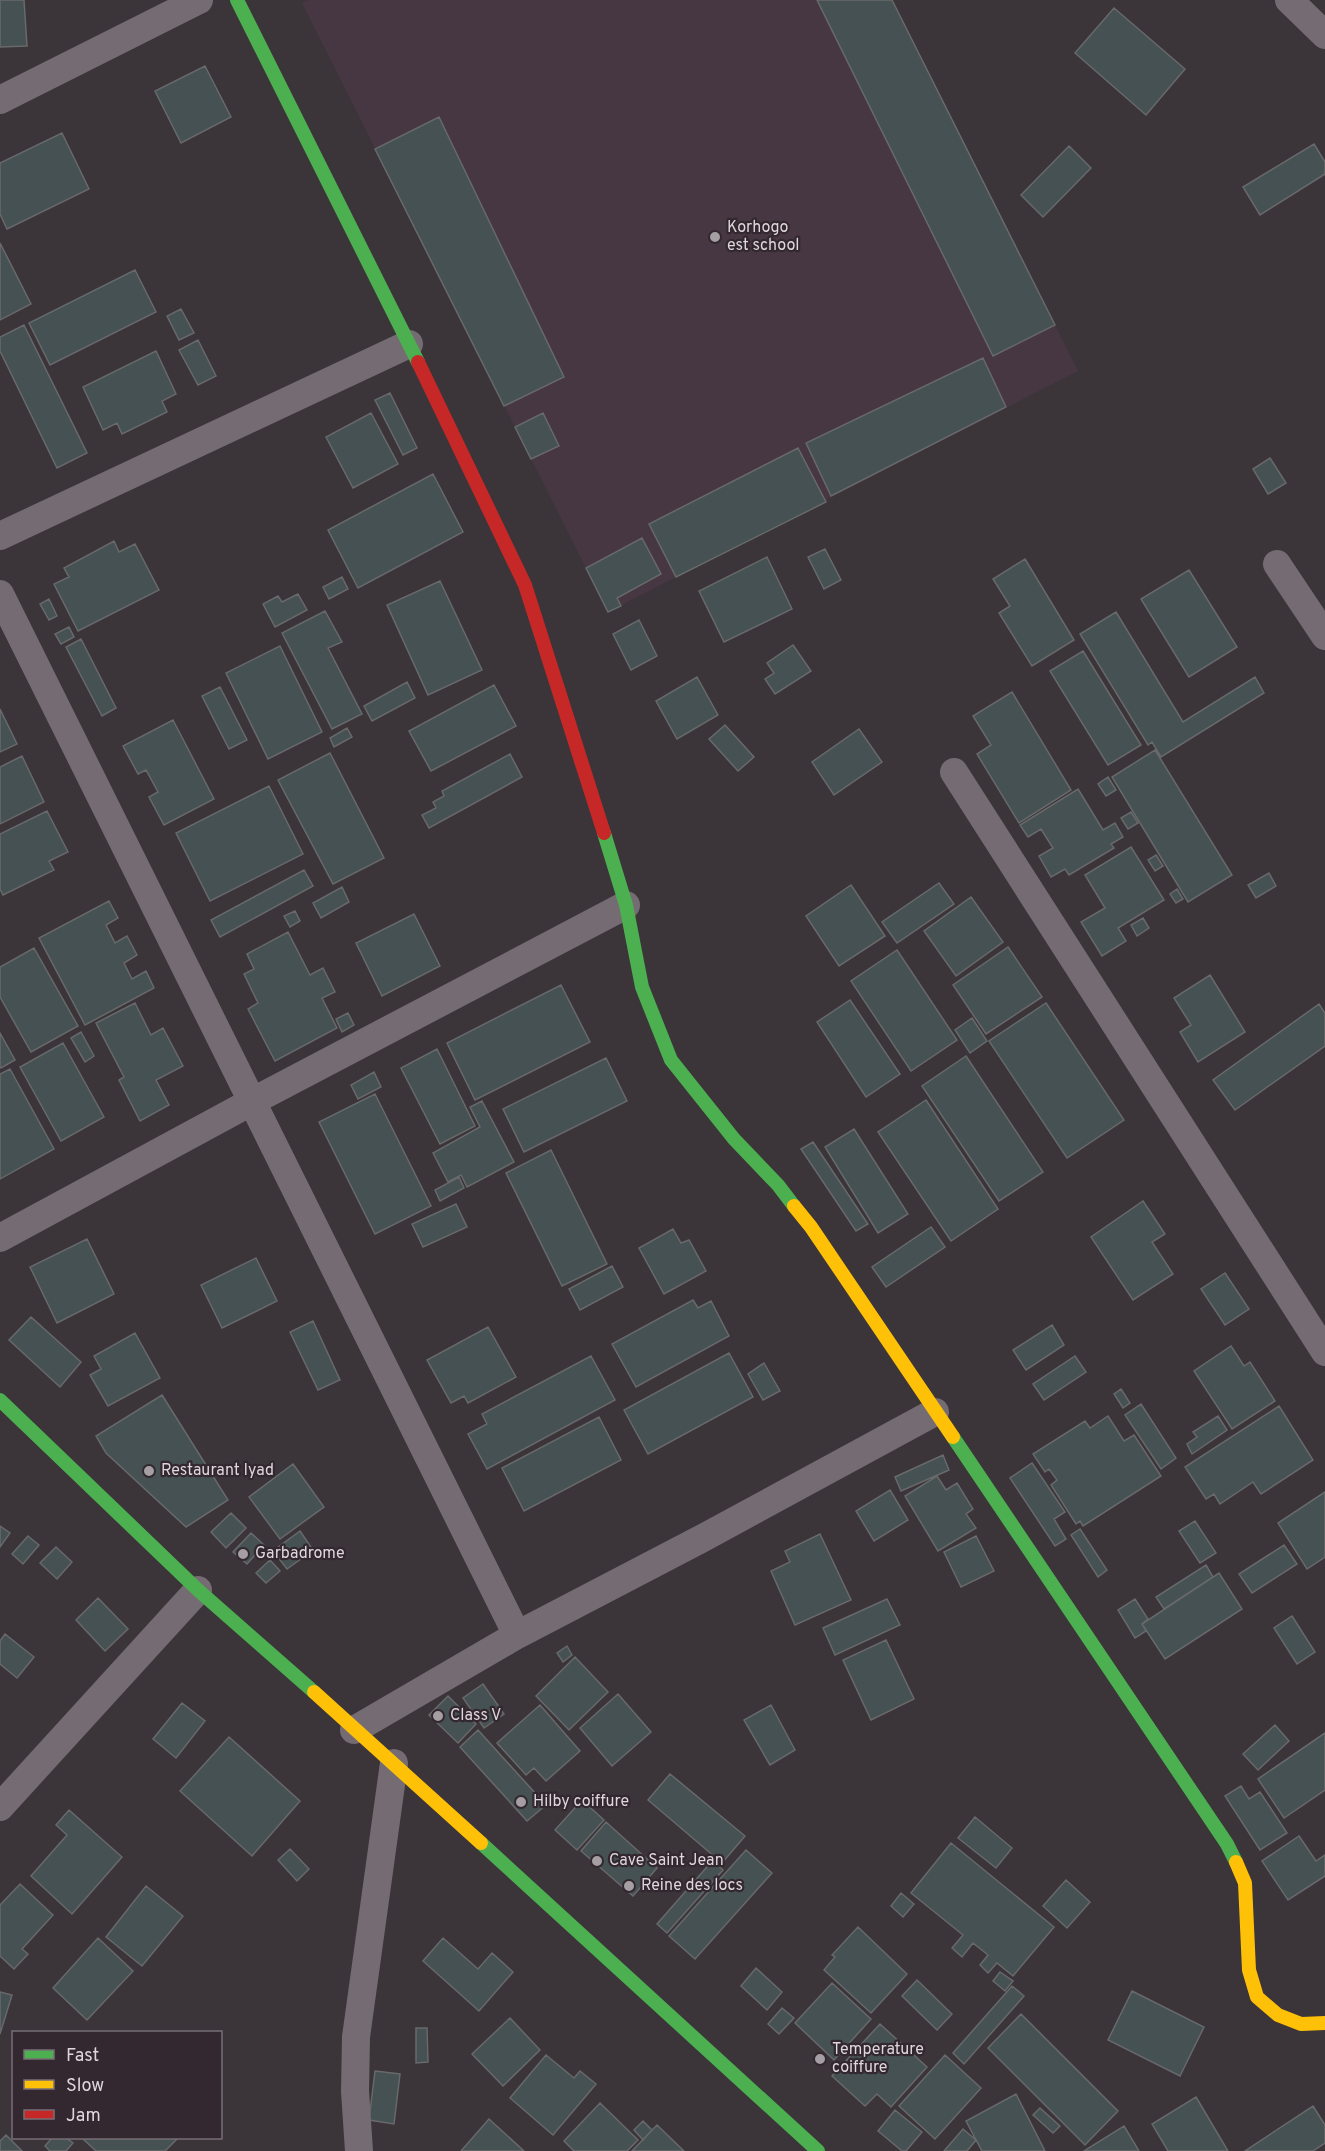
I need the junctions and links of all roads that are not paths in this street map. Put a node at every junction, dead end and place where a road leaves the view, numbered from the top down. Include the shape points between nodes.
1 (199, 0) edge
2 (237, 0) edge
3 (1289, 0) edge
4 (1325, 35) edge
5 (0, 100) edge
6 (409, 344) junction
7 (0, 536) edge
8 (1277, 564) dead end
9 (0, 594) edge
10 (1325, 636) edge
11 (954, 772) dead end
12 (626, 905) junction
13 (253, 1101) junction
14 (0, 1238) edge
15 (1325, 1353) edge
16 (0, 1400) edge
17 (935, 1412) junction
18 (198, 1590) junction
19 (517, 1635) junction
20 (354, 1730) junction
21 (394, 1763) junction
22 (0, 1807) edge
23 (1325, 2024) edge
24 (359, 2151) edge
25 (818, 2151) edge

1 - 5 street
2 - 6 street
3 - 4 street
6 - 7 street
6 - 12 street via 525,585
8 - 10 street
9 - 13 street
11 - 15 street
12 - 13 street
12 - 17 street via 642,987 671,1060 811,1227
13 - 14 street
13 - 19 street
16 - 18 street
17 - 19 street
17 - 23 street via 1227,1844 1245,1883 1249,1970 1257,1997 1278,2014 1301,2024
18 - 20 street
18 - 22 street
19 - 20 street
20 - 21 street
21 - 24 street via 356,2037
21 - 25 street

